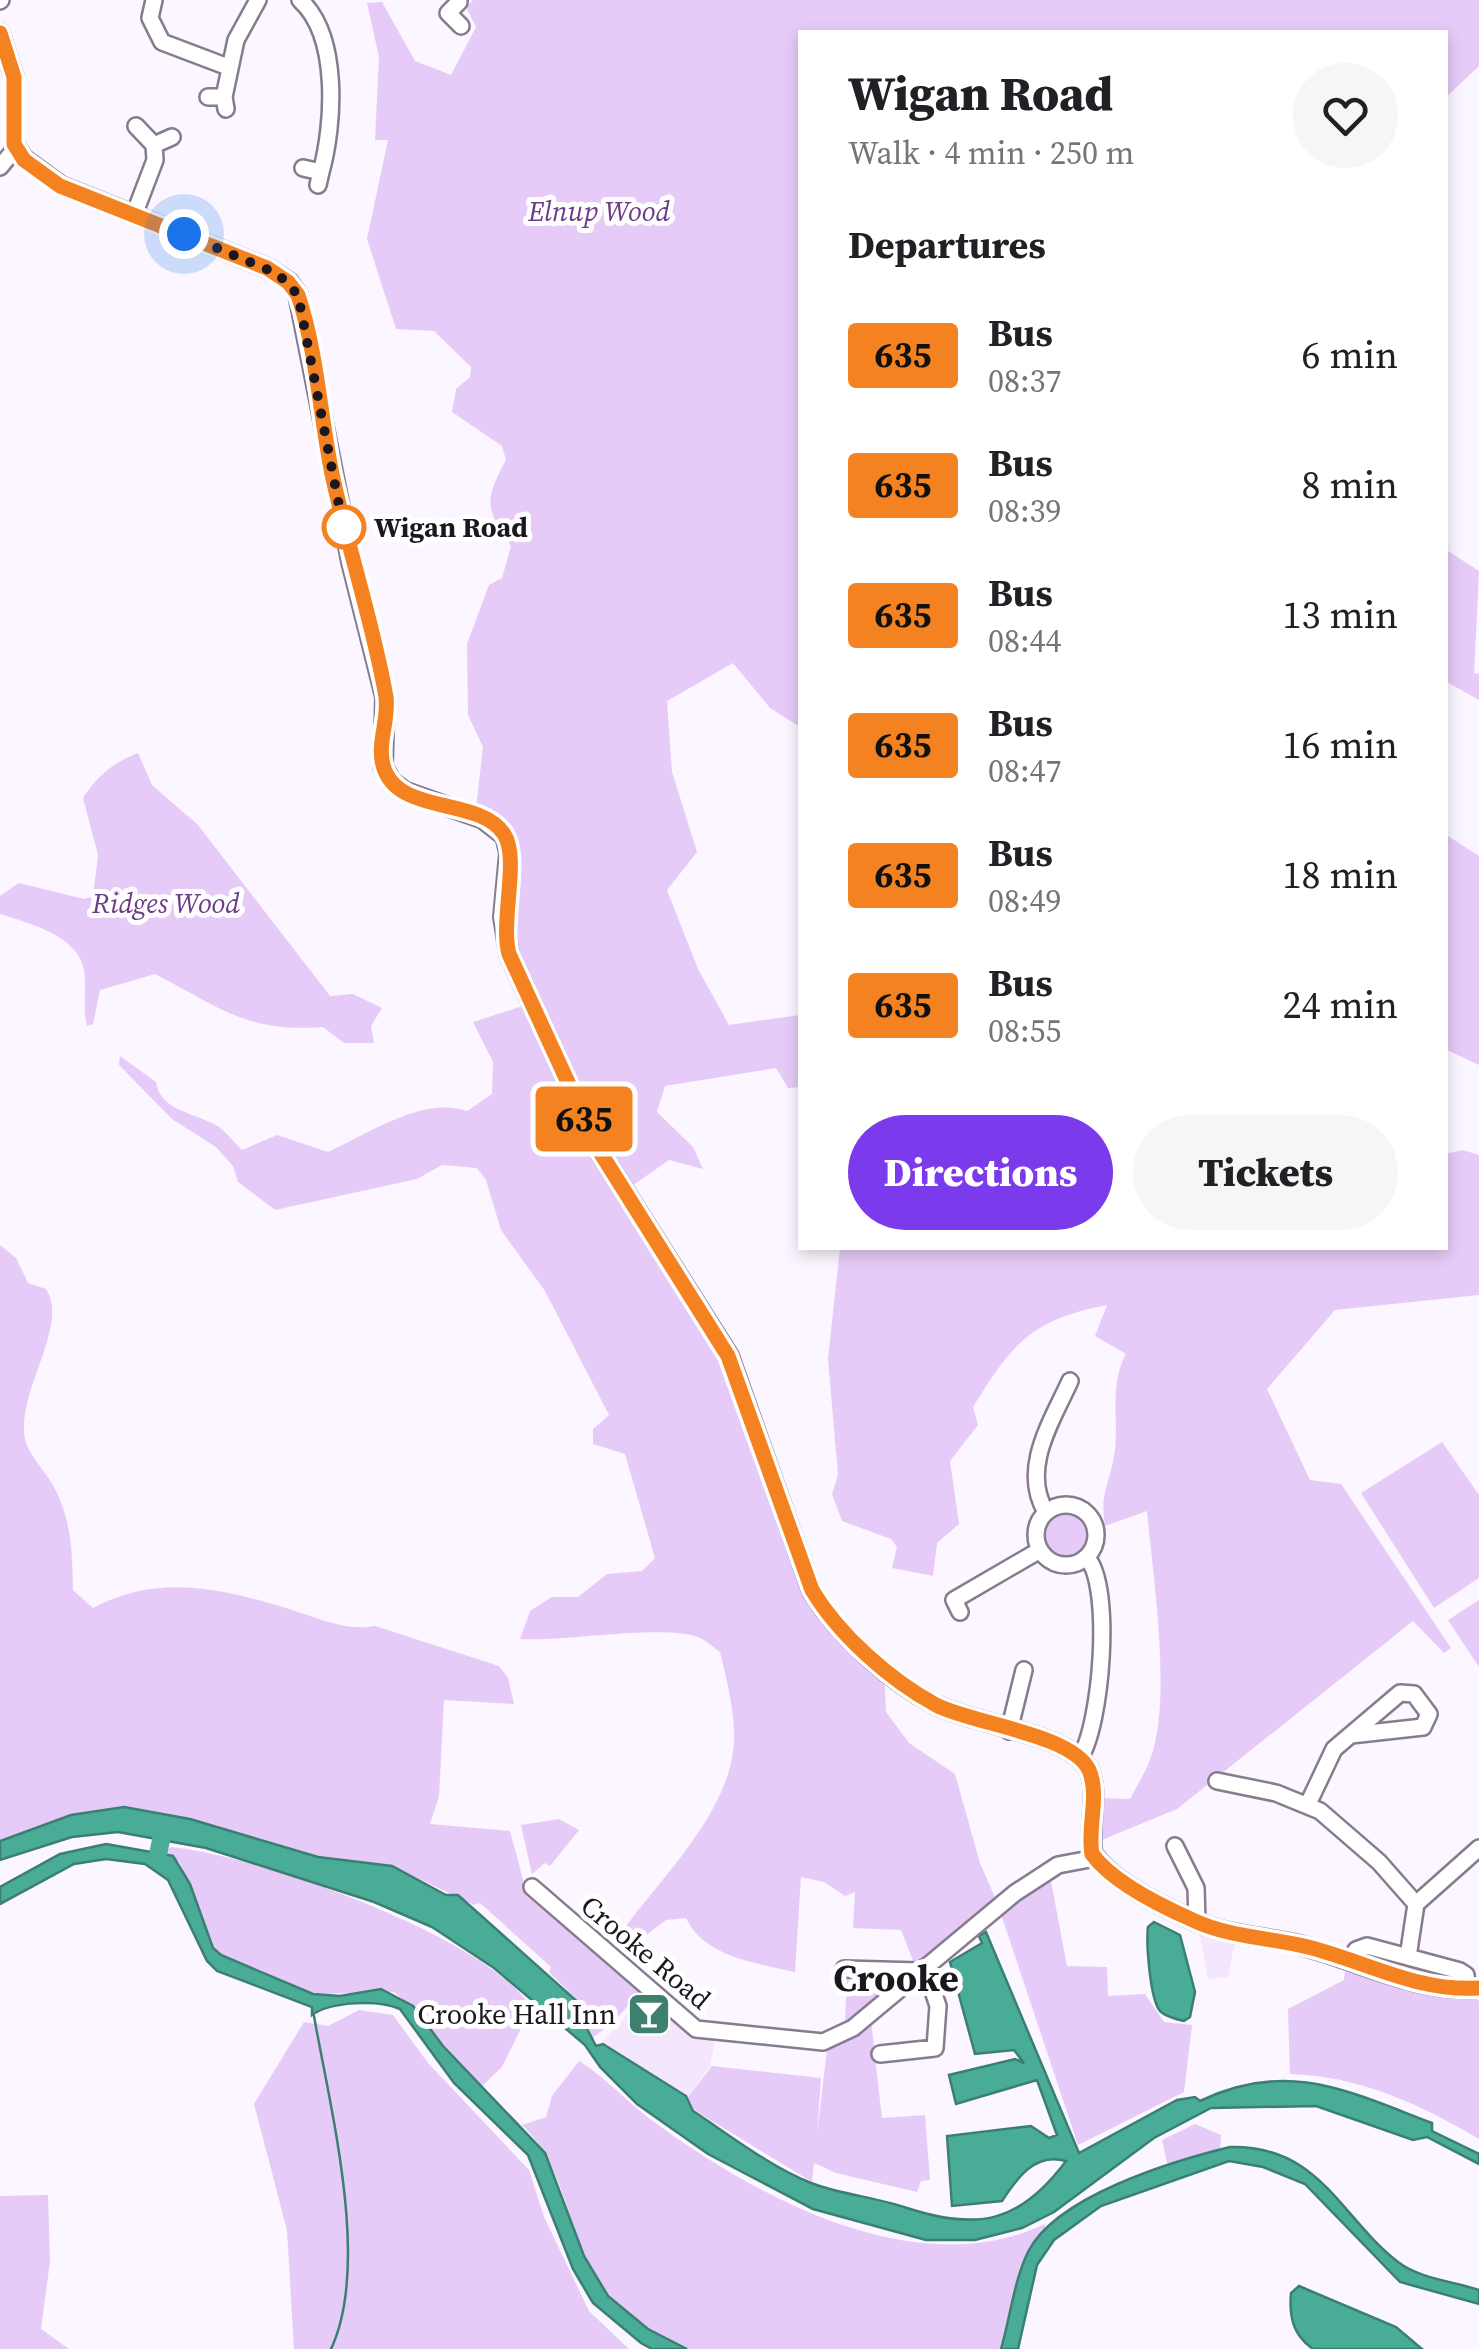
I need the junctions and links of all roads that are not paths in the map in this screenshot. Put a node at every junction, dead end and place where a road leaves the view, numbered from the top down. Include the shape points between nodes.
1 (154, 0) edge
2 (258, 0) edge
3 (300, 0) edge
4 (434, 0) edge
5 (453, 8) edge
6 (460, 26) dead end
7 (0, 33) edge
8 (228, 66) junction
9 (219, 101) dead end
10 (130, 126) dead end
11 (172, 137) dead end
12 (154, 145) junction
13 (15, 149) junction
14 (0, 167) edge
15 (302, 168) dead end
16 (134, 216) junction
17 (1070, 1381) dead end
18 (1046, 1512) junction
19 (1040, 1550) junction
20 (1087, 1558) junction
21 (960, 1612) dead end
22 (1024, 1670) dead end
23 (1010, 1731) junction
24 (1351, 1735) junction
25 (1080, 1757) junction
26 (1216, 1781) dead end
27 (1308, 1804) junction
28 (1175, 1846) dead end
29 (1478, 1852) edge
30 (1095, 1858) junction
31 (532, 1886) dead end
32 (1416, 1904) junction
33 (1197, 1922) junction
34 (1408, 1957) junction
35 (1351, 1960) junction
36 (844, 1969) dead end
37 (922, 1969) junction
38 (1474, 1988) edge
39 (880, 2054) dead end

1 - 8 street via 150,18 162,42
2 - 8 street
3 - 15 street via 313,15 328,67 331,115 320,178
4 - 5 street
5 - 6 street
7 - 13 main road via 14,77
8 - 9 street
10 - 12 street
11 - 12 street
12 - 16 street
13 - 14 street
13 - 16 main road via 60,186
16 - 23 main road via 267,268 298,295 351,562 386,697 383,766 390,781 484,820 505,836 509,954 610,1170 728,1356 825,1611 926,1699
17 - 18 street via 1038,1456 1037,1493
18 - 19 street via 1036,1534
18 - 20 street via 1072,1506 1088,1514 1096,1541
19 - 20 street via 1062,1566
19 - 21 street via 954,1600
20 - 25 street via 1097,1580 1100,1655 1093,1726
22 - 23 street
23 - 25 main road
24 - 24 street via 1403,1692 1414,1694 1430,1714 1423,1727
24 - 27 street via 1327,1759
25 - 30 main road via 1093,1787
26 - 27 street
27 - 32 street via 1380,1862
28 - 33 street via 1196,1888
29 - 32 street
30 - 33 main road
30 - 37 street, Crooke Road via 1058,1865 1014,1893
31 - 37 street, Crooke Road via 704,2032 835,2040
32 - 34 street
33 - 35 main road
34 - 35 street via 1363,1946
34 - 38 street via 1463,1972
35 - 38 main road via 1430,1987
36 - 37 street
37 - 39 street via 938,2006 935,2048

